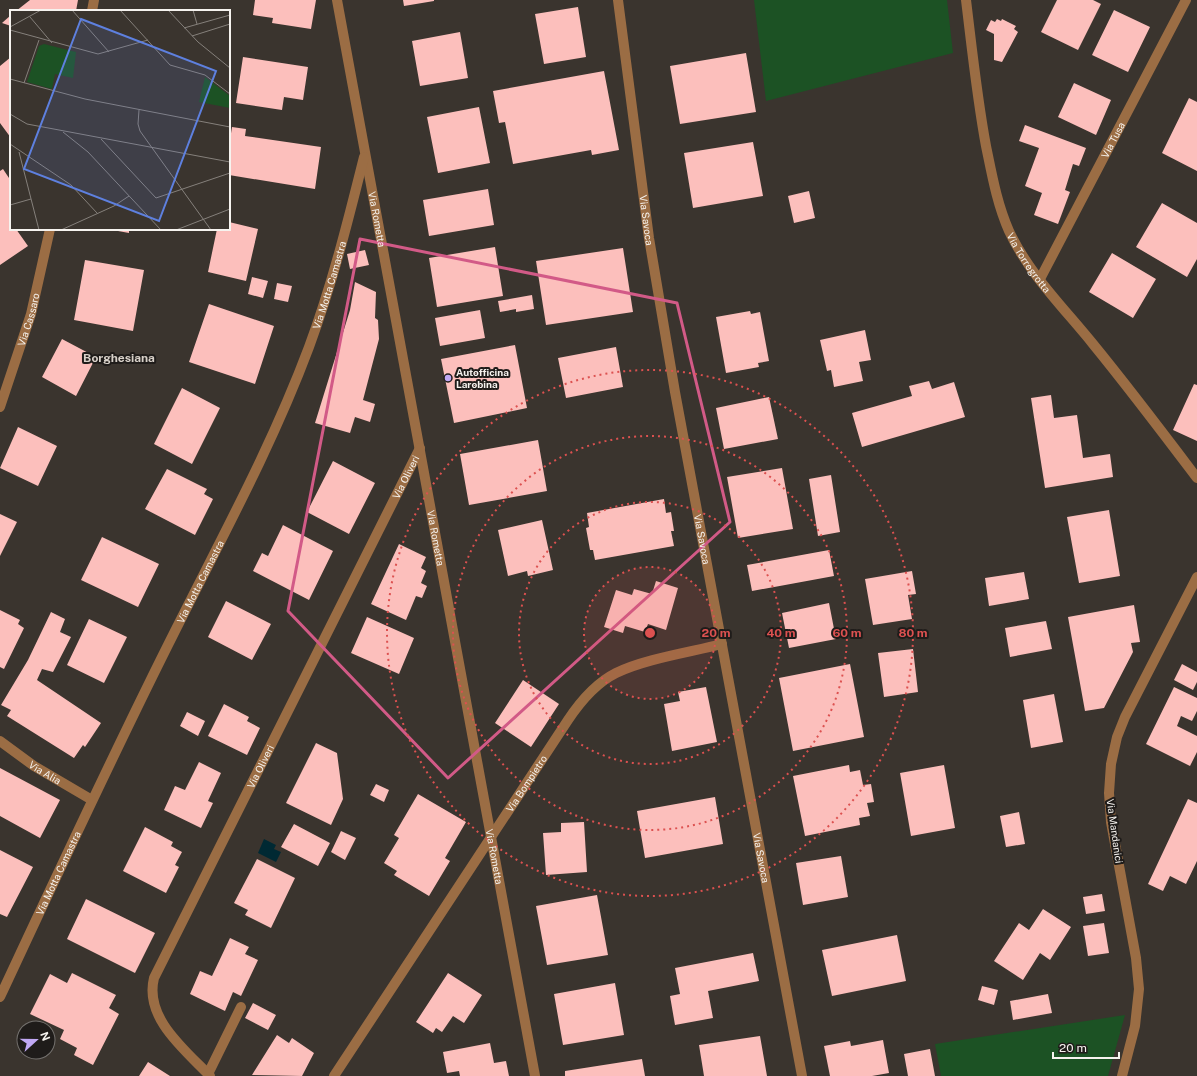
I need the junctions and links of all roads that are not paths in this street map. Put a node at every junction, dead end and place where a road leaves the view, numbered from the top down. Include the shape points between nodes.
1 (94, 0) edge
2 (337, 0) edge
3 (618, 0) edge
4 (966, 0) edge
5 (1186, 0) edge
6 (92, 10) edge
7 (365, 153) junction
8 (50, 230) edge
9 (1040, 279) junction
10 (0, 407) edge
11 (420, 448) junction
12 (1197, 478) edge
13 (1197, 577) edge
14 (722, 644) junction
15 (0, 741) edge
16 (92, 800) junction
17 (492, 837) junction
18 (0, 997) edge
19 (241, 1007) dead end
20 (209, 1075) edge
21 (334, 1076) edge
22 (536, 1076) edge
23 (802, 1076) edge
24 (1122, 1076) edge

1 - 6 street
2 - 7 street, Via Rometta
3 - 14 street, Via Savoca via 639,169 660,305
4 - 9 street, Via Torregrotta via 982,119 996,193 1015,242
5 - 9 street, Via Tusa
7 - 11 street, Via Rometta
7 - 16 street, Via Motta Camastra via 325,302 293,389 256,471
8 - 10 street, Via Cassaro via 31,314
9 - 12 street, Via Torregrotta via 1131,391
11 - 17 street, Via Rometta
11 - 20 street, Via Oliveri via 154,978 152,995 164,1026
13 - 24 street, Via Mandanici via 1125,717 1111,764 1109,793 1112,822 1139,978 1137,1016
14 - 17 street, Via Bompietro via 625,669 606,679 581,702 568,720
14 - 23 street, Via Savoca
15 - 16 street, Via Alia via 34,766
16 - 18 street, Via Motta Camastra
17 - 21 street, Via Bompietro
17 - 22 street, Via Rometta
19 - 20 street

